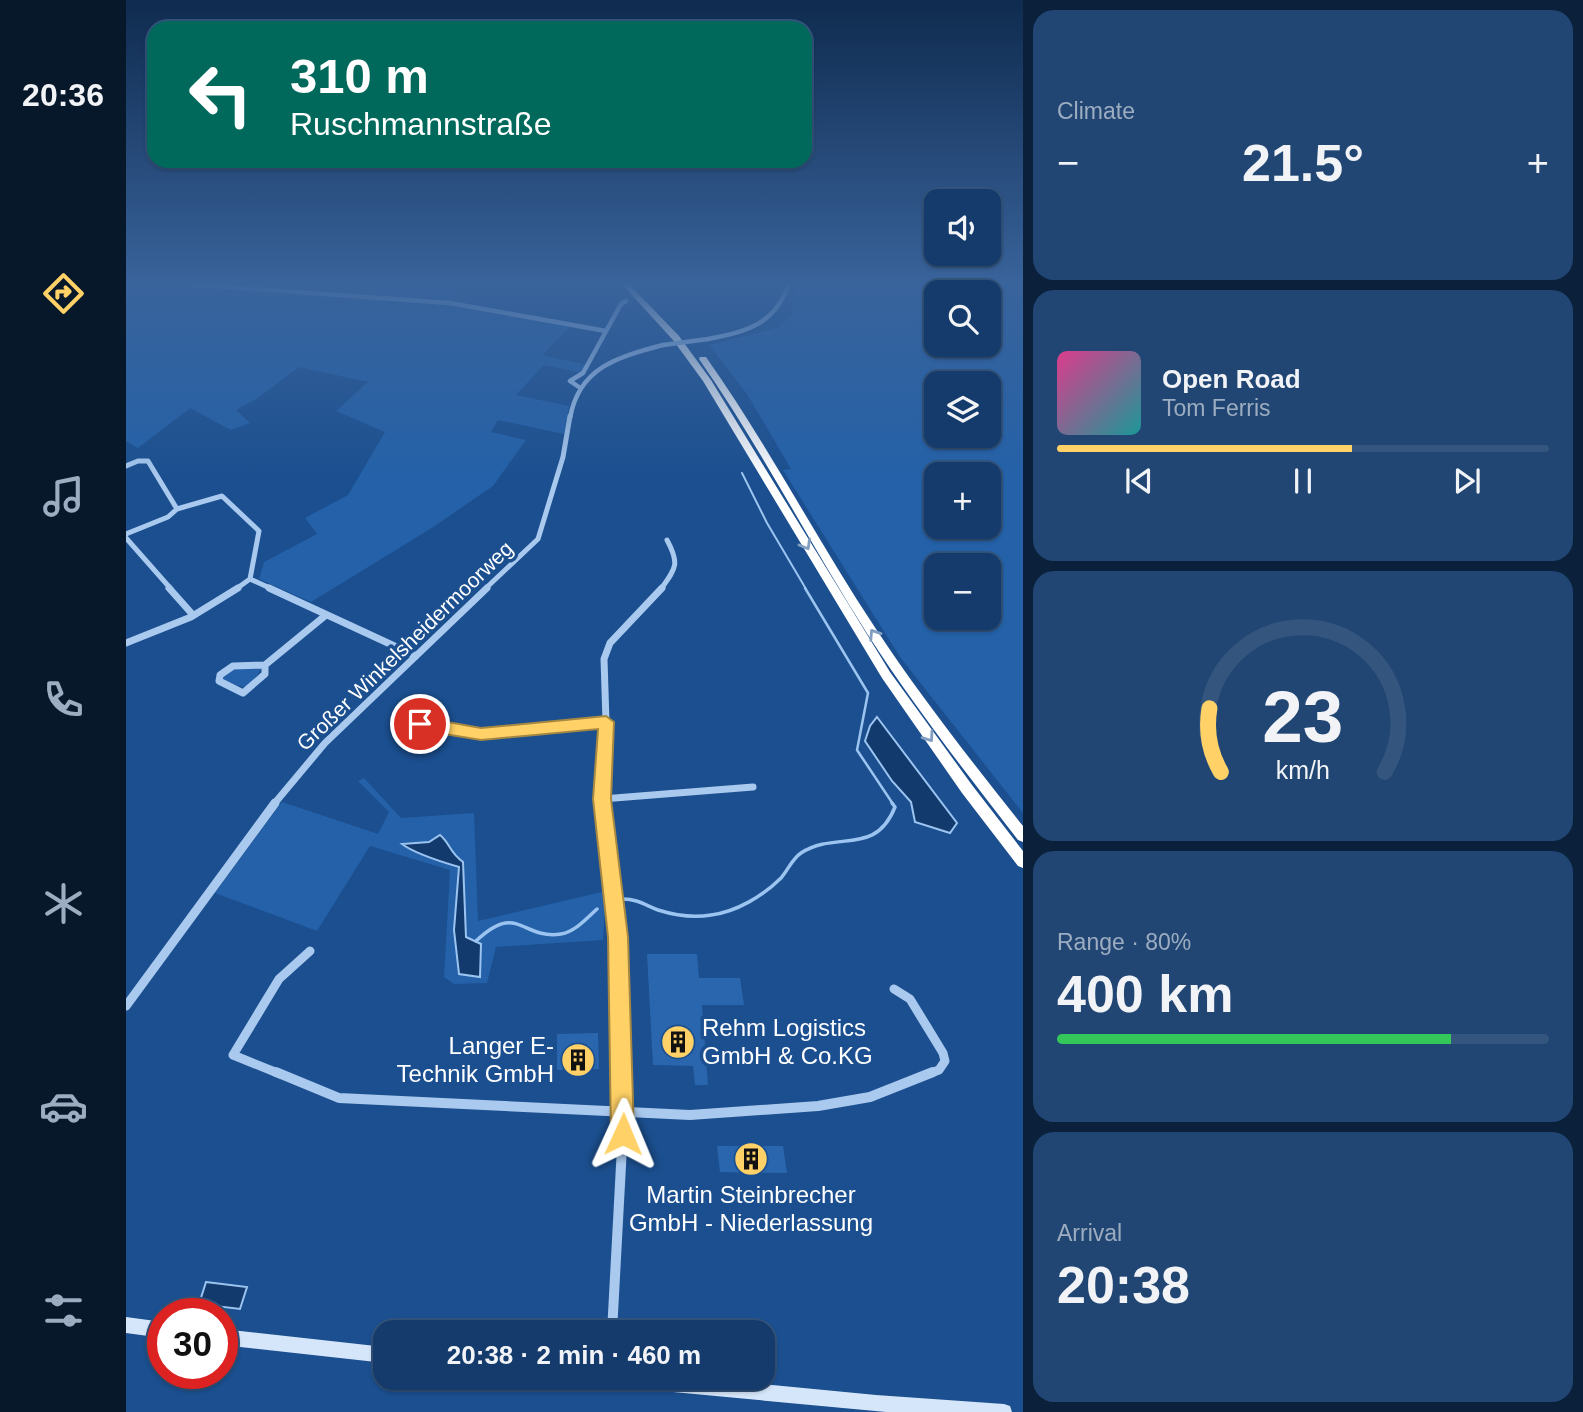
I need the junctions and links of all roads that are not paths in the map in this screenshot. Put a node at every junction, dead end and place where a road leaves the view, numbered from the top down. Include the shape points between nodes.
1 (597, 347) edge
2 (656, 347) edge
3 (683, 347) edge
4 (693, 347) edge
5 (579, 387) junction
6 (126, 466) edge
7 (177, 509) junction
8 (126, 536) edge
9 (667, 540) dead end
10 (250, 579) junction
11 (193, 615) junction
12 (326, 615) junction
13 (126, 643) edge
14 (416, 656) junction
15 (265, 665) junction
16 (606, 722) junction
17 (420, 724) dead end
18 (753, 787) dead end
19 (602, 799) junction
20 (1023, 836) edge
21 (1023, 862) edge
22 (310, 951) dead end
23 (894, 989) dead end
24 (126, 1006) edge
25 (624, 1110) junction
26 (613, 1320) edge
27 (126, 1325) edge
28 (147, 1328) edge
29 (238, 1339) edge
30 (373, 1354) edge
31 (746, 1390) edge
32 (1004, 1412) edge

1 - 5 street, Großer Winkelsheidermoorweg via 583,373 570,381
2 - 5 street, bridge via 604,365
3 -> 21 highway via 886,674
20 -> 4 highway via 878,641 747,422
5 - 14 street, Großer Winkelsheidermoorweg via 538,539
6 - 7 street via 148,461
7 - 8 street
7 - 10 street via 219,495 259,531
8 - 11 street
9 - 16 street via 676,556 674,571 610,643 604,659
10 - 11 street
10 - 12 street
11 - 13 street
12 - 14 street
12 - 15 street
14 - 24 street, Großer Winkelsheidermoorweg via 314,756 278,799
15 - 15 street via 265,674 243,693 219,681 233,666
16 - 17 street via 481,734
16 - 19 street
18 - 19 street
19 - 25 street via 618,937
22 - 25 street via 279,979 233,1055 340,1098
23 - 25 street via 910,999 943,1052 945,1061 939,1070 870,1097 818,1106 690,1115
25 - 26 street
27 - 28 street
29 - 30 street
31 - 32 street

